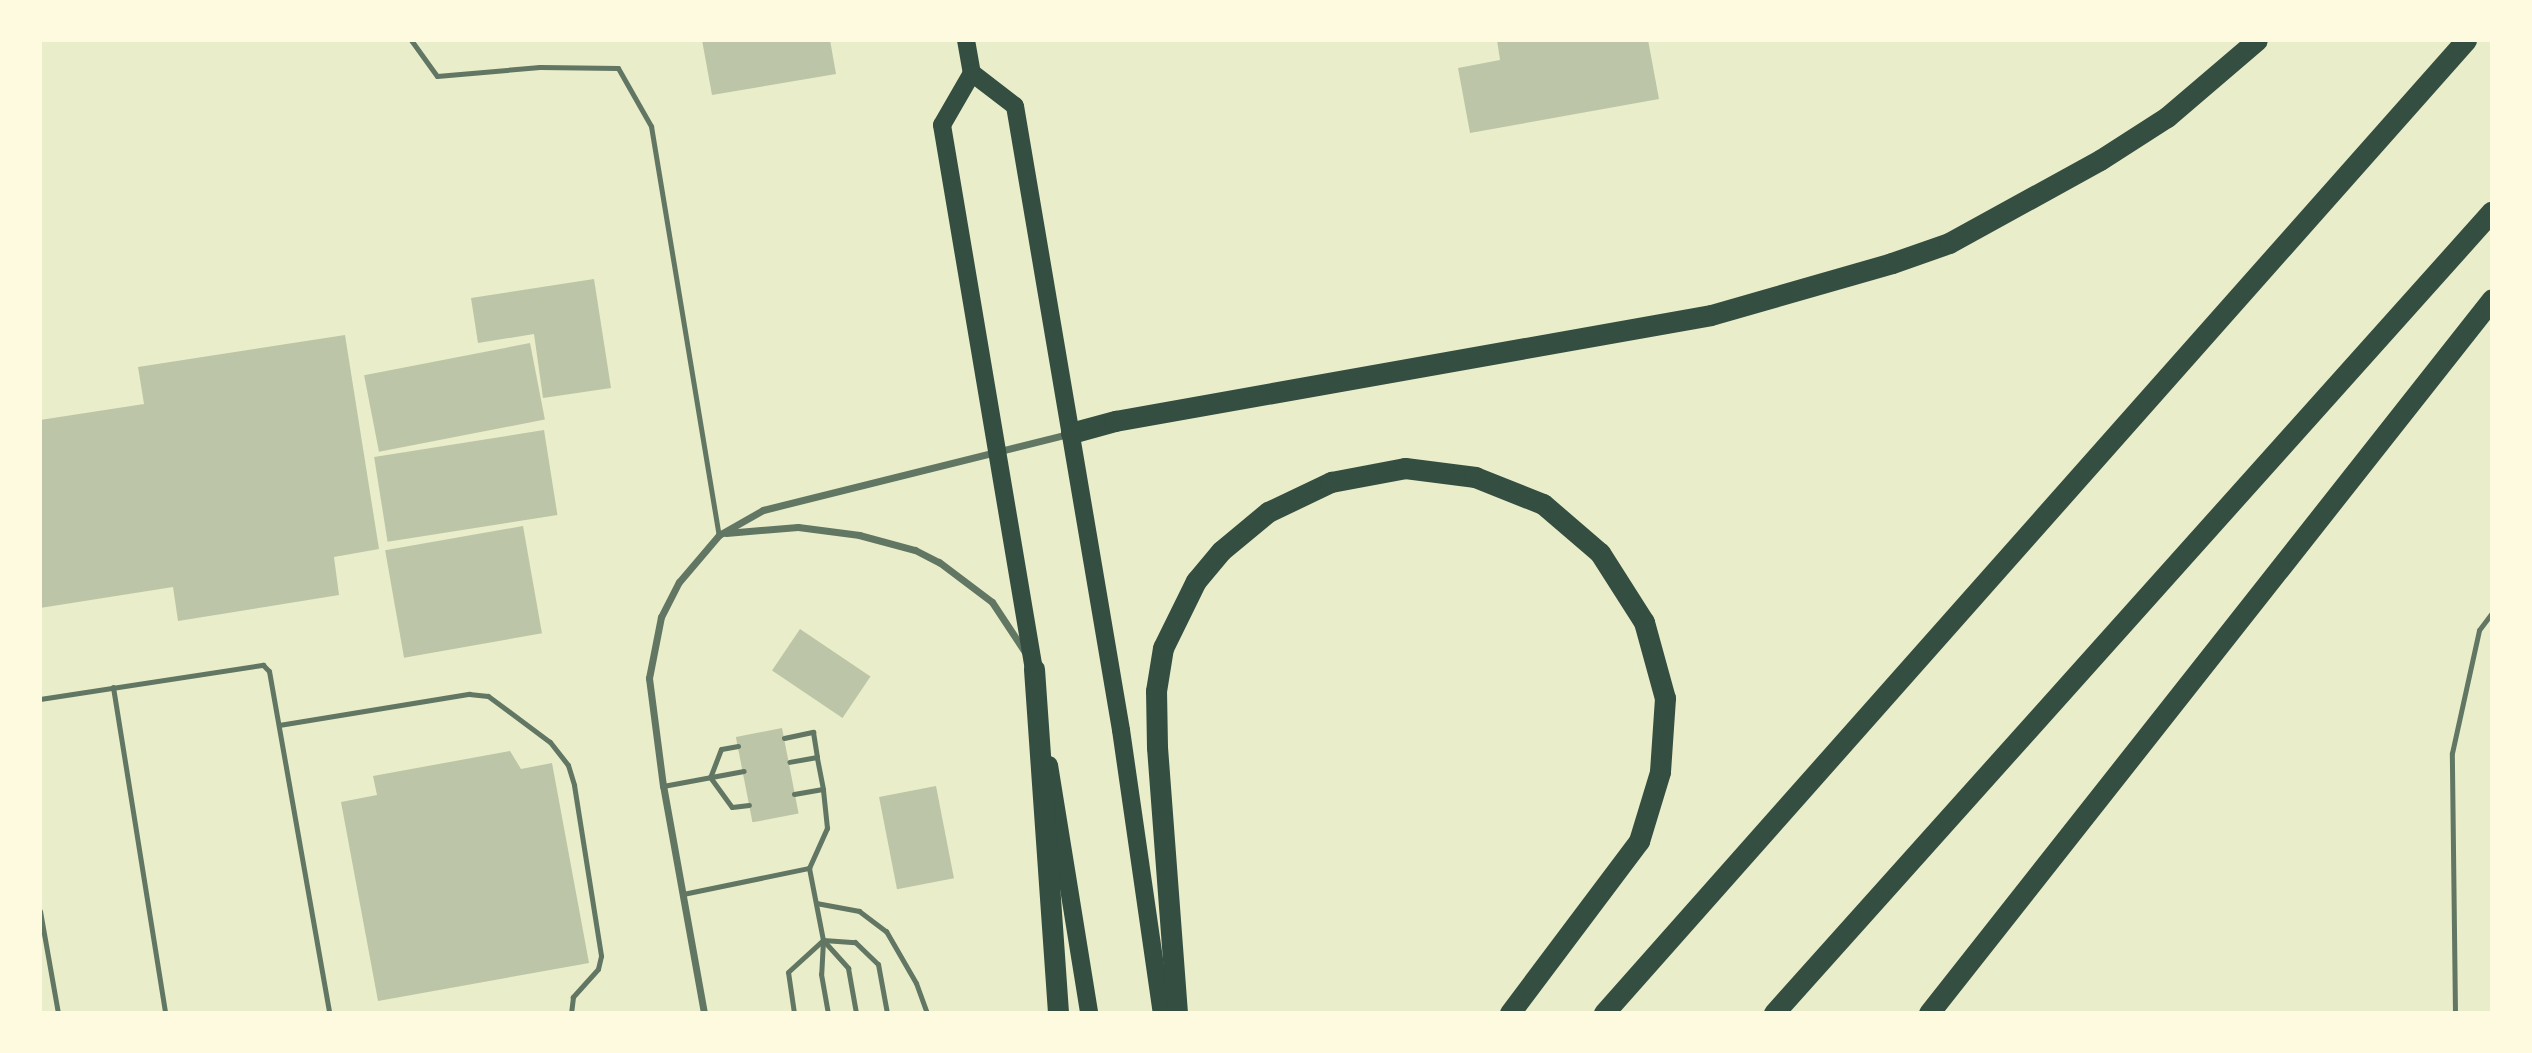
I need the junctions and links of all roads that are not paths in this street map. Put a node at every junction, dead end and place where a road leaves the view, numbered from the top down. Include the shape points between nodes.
1 (411, 40) edge
2 (966, 40) edge
3 (2257, 40) edge
4 (2466, 40) edge
5 (972, 74) junction
6 (2492, 211) edge
7 (2492, 299) edge
8 (1071, 433) junction
9 (999, 453) junction
10 (719, 535) junction
11 (2492, 613) edge
12 (1034, 669) junction
13 (113, 687) junction
14 (40, 699) edge
15 (279, 725) junction
16 (784, 738) dead end
17 (738, 746) dead end
18 (817, 757) junction
19 (789, 762) dead end
20 (744, 771) dead end
21 (710, 777) junction
22 (663, 786) junction
23 (823, 789) junction
24 (794, 794) dead end
25 (749, 804) dead end
26 (809, 868) junction
27 (683, 894) junction
28 (816, 903) junction
29 (40, 911) edge
30 (823, 940) junction
31 (58, 1013) edge
32 (165, 1013) edge
33 (329, 1013) edge
34 (571, 1013) edge
35 (704, 1013) edge
36 (794, 1013) edge
37 (828, 1013) edge
38 (856, 1013) edge
39 (887, 1013) edge
40 (927, 1013) edge
41 (1058, 1013) edge
42 (1088, 1013) edge
43 (1162, 1013) edge
44 (1177, 1013) edge
45 (1510, 1013) edge
46 (1604, 1013) edge
47 (1774, 1013) edge
48 (1929, 1013) edge
49 (2455, 1013) edge

1 - 10 lane via 437,76 540,67 618,68 651,126
2 - 5 main road
3 - 8 highway via 2167,117 2100,160 1949,243 1892,263 1711,315 1115,421
4 - 46 highway
5 - 8 main road via 1015,107
5 - 9 main road via 942,125
6 - 47 highway
7 - 48 highway
8 - 9 street
8 - 43 main road
9 - 10 street via 798,499 763,510
9 - 12 main road
10 - 12 street via 797,527 859,535 915,550 992,602 1007,619
10 - 22 street via 679,582 653,643 649,678
11 - 49 lane via 2479,630 2452,753
12 - 41 highway
12 - 42 main road
13 - 14 lane
13 - 15 lane via 263,665 269,671
13 - 32 lane
15 - 33 lane
15 - 34 lane via 469,694 488,696 550,742 568,765 574,785 601,956 598,969 573,998
16 - 18 lane via 813,732
17 - 21 lane via 721,749
18 - 19 lane
18 - 23 lane
20 - 21 lane
21 - 22 lane
21 - 25 lane via 732,807
22 - 27 street
23 - 24 lane
23 - 26 lane via 827,828
26 - 27 lane
26 - 28 lane
27 - 35 street
28 - 30 lane
28 - 40 lane via 859,911 886,930
29 - 31 lane
30 - 36 lane via 788,972
30 - 37 lane via 821,974
30 - 38 lane via 848,968
30 - 39 lane via 855,942 878,964
44 - 45 highway via 1157,747 1156,691 1163,648 1196,582 1221,551 1268,512 1331,482 1405,468 1475,477 1543,504 1600,554 1644,622 1665,698 1660,772 1639,841

